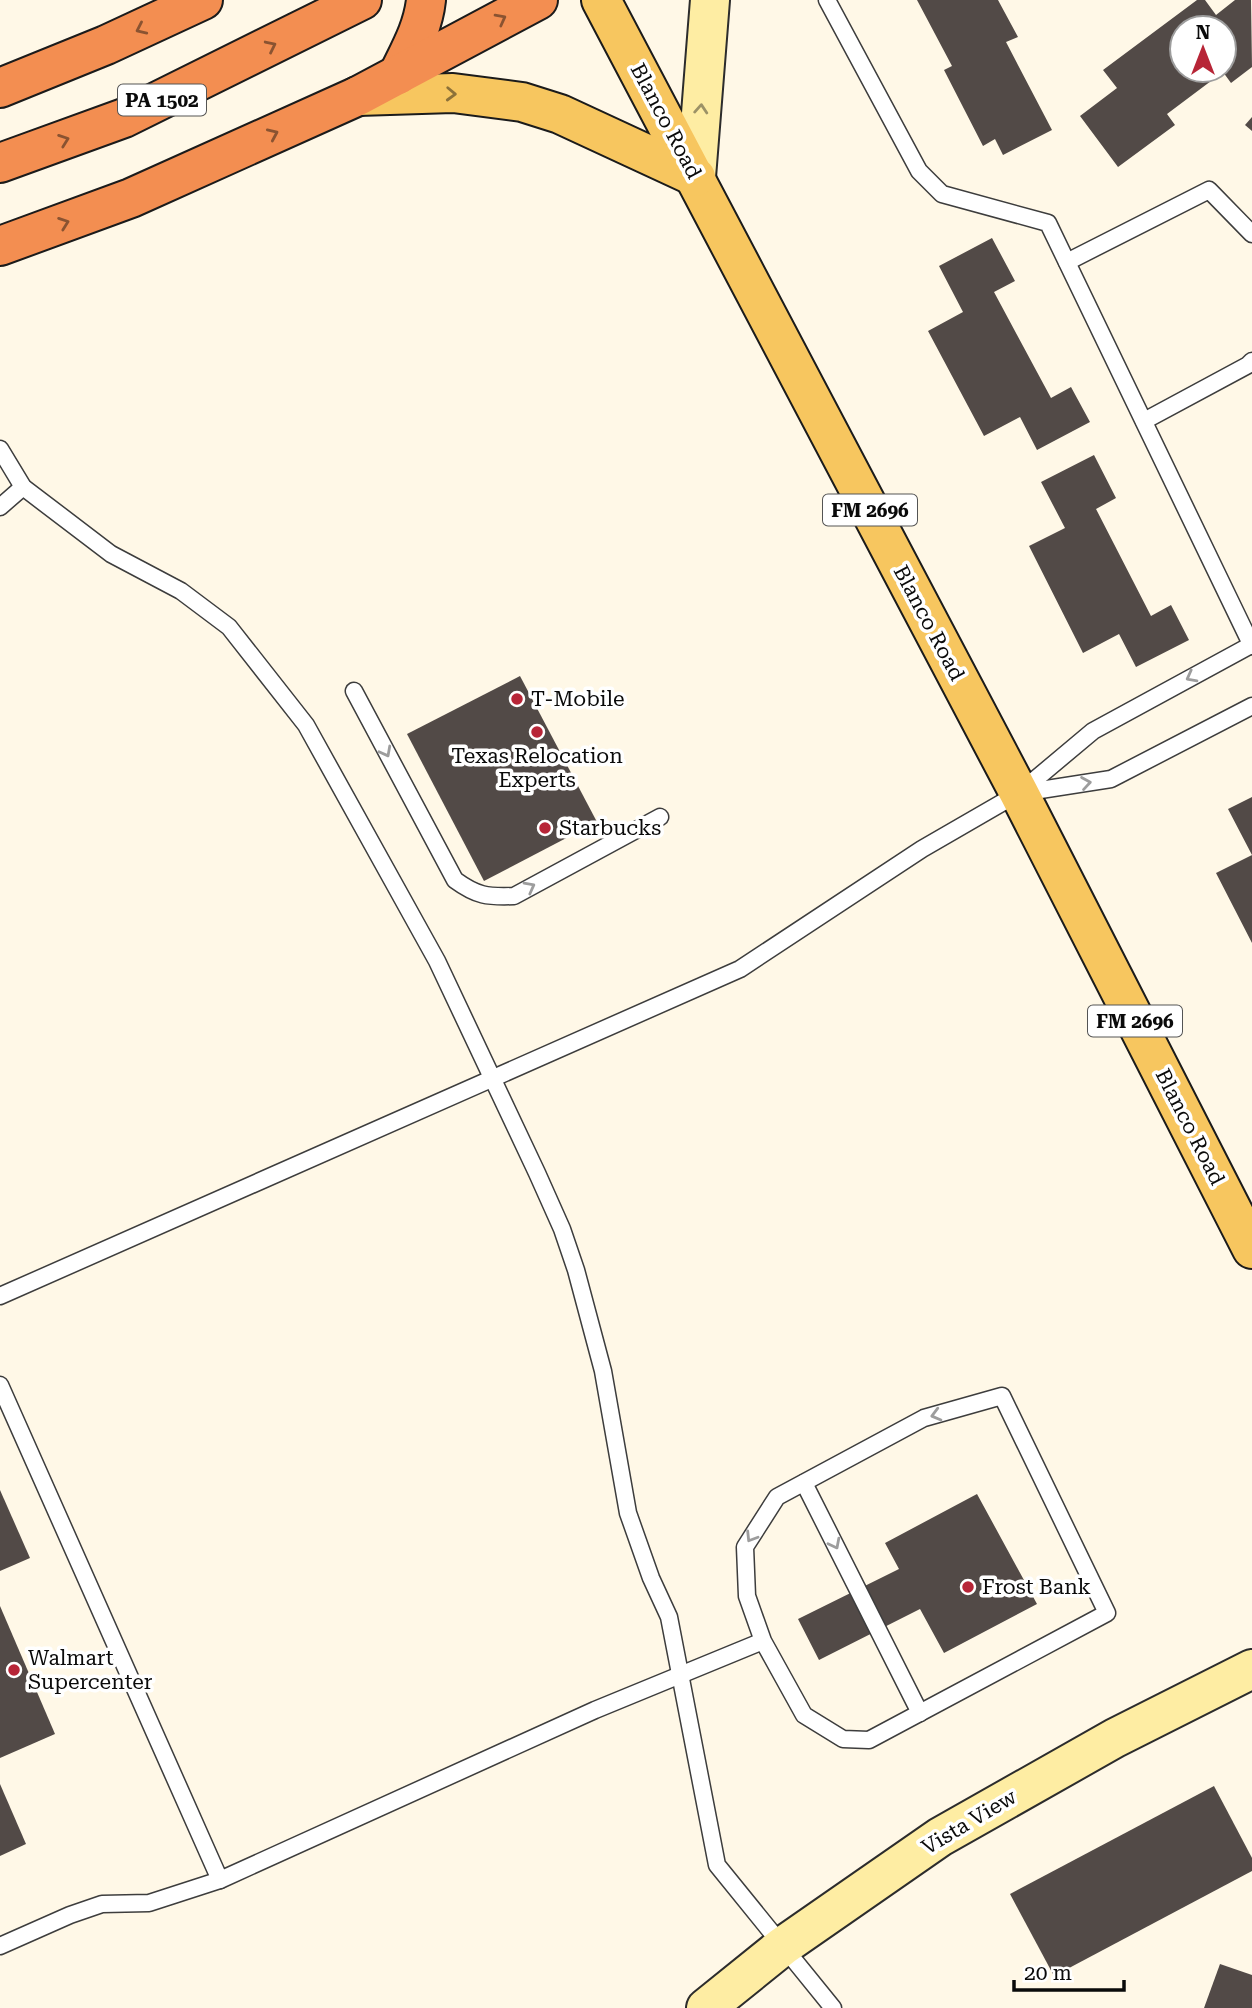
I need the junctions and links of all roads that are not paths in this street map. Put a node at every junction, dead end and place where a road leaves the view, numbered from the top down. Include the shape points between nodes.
1 (203, 0) edge
2 (362, 0) edge
3 (426, 0) edge
4 (538, 0) edge
5 (601, 0) edge
6 (710, 0) edge
7 (827, 0) edge
8 (398, 75) junction
9 (0, 88) edge
10 (358, 96) junction
11 (0, 163) edge
12 (696, 177) junction
13 (1252, 234) edge
14 (0, 246) edge
15 (1067, 262) junction
16 (1252, 361) edge
17 (1144, 421) junction
18 (0, 449) edge
19 (23, 487) junction
20 (0, 507) edge
21 (1252, 645) edge
22 (354, 691) dead end
23 (1252, 706) edge
24 (1019, 793) junction
25 (660, 817) dead end
26 (493, 1078) junction
27 (1252, 1249) edge
28 (0, 1296) edge
29 (0, 1385) edge
30 (804, 1483) junction
31 (763, 1641) junction
32 (1252, 1669) edge
33 (679, 1675) junction
34 (920, 1713) junction
35 (220, 1880) junction
36 (0, 1946) edge
37 (783, 1946) junction
38 (706, 2008) edge
39 (832, 2008) edge

1 -> 9 highway
11 -> 2 highway, PA 1502 via 124,118
3 - 8 highway via 420,32
8 -> 4 highway
5 - 12 main road, Blanco Road / FM 2696
12 -> 6 street
7 - 15 lane via 919,171 943,194 1048,223
8 - 10 highway
10 -> 12 main road via 453,93 522,103 560,114
14 -> 10 highway via 131,198
12 - 24 main road, Blanco Road / FM 2696
13 - 15 lane via 1209,190
15 - 17 lane
16 - 17 lane
17 - 21 lane
18 - 19 lane
19 - 20 lane
19 - 26 lane via 111,554 181,591 229,627 306,724 437,961
21 -> 24 lane via 1093,731
22 -> 25 lane via 455,880 471,891 488,897 514,896
24 -> 23 lane via 1111,779
24 - 26 lane via 922,849 740,970
24 - 27 main road, Blanco Road / FM 2696
26 - 28 lane
26 - 33 lane via 576,1270 603,1371 628,1513 669,1617
29 - 35 lane
30 -> 31 lane via 777,1497 744,1547 747,1597
30 -> 34 lane
34 -> 30 lane via 1107,1613 1002,1396 924,1418
31 - 33 lane
31 - 34 lane via 804,1715 843,1739 869,1740
32 - 37 street, Vista View via 1115,1738 940,1837
33 - 35 lane
33 - 37 lane via 717,1865
35 - 36 lane via 149,1903 102,1904
37 - 38 street, Vista View
37 - 39 lane

